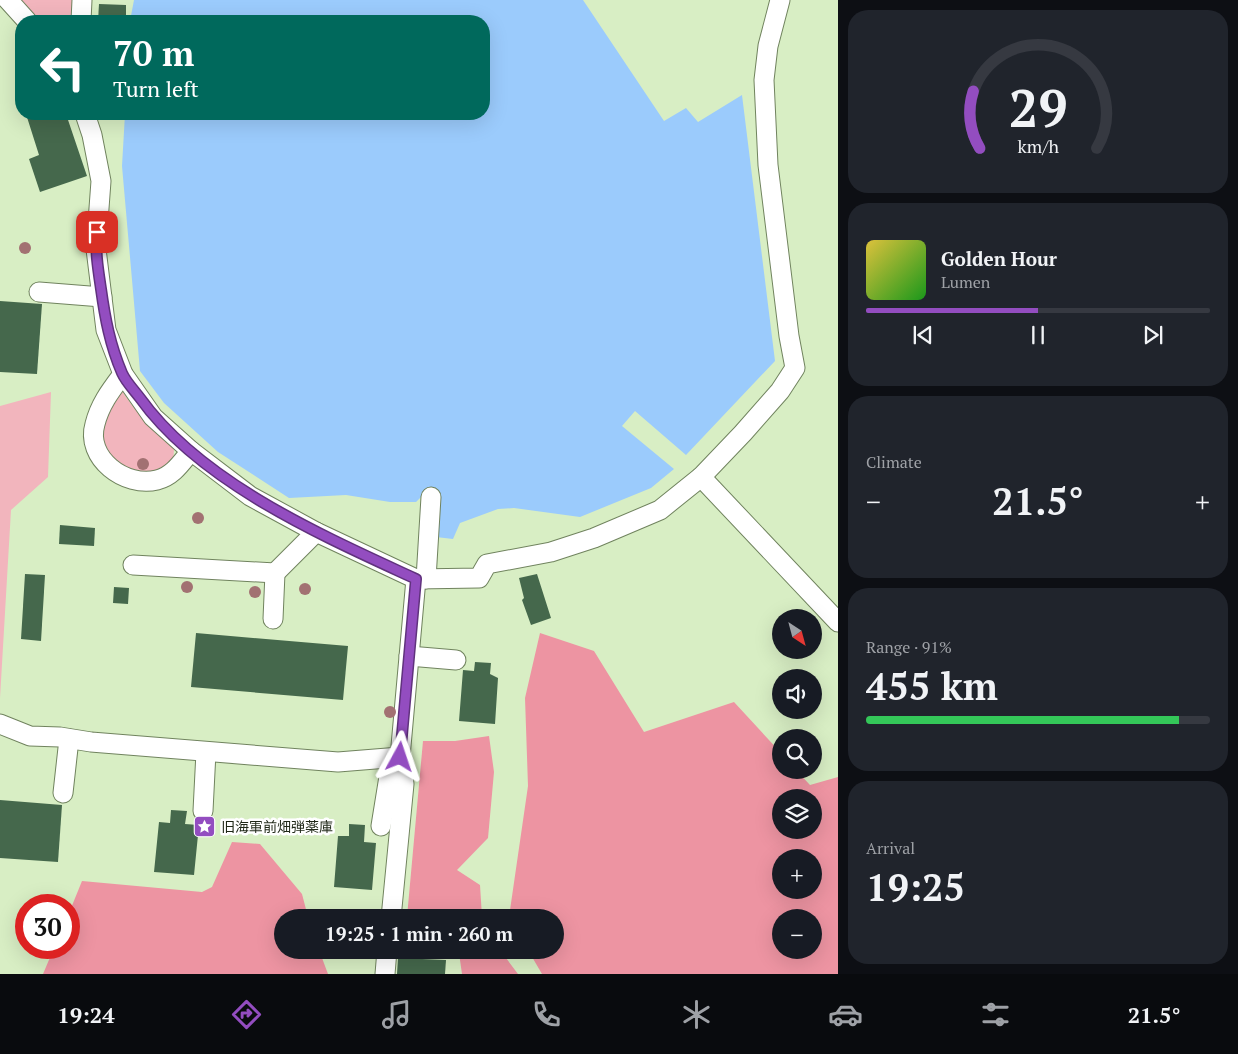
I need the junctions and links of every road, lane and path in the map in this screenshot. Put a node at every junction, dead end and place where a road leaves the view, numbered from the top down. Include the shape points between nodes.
1 (8, 0) edge
2 (82, 0) edge
3 (780, 0) edge
4 (21, 15) edge
5 (81, 15) edge
6 (87, 120) edge
7 (39, 292) dead end
8 (102, 297) junction
9 (123, 374) junction
10 (191, 451) junction
11 (701, 477) junction
12 (431, 498) dead end
13 (316, 532) junction
14 (133, 565) dead end
15 (275, 573) junction
16 (421, 579) junction
17 (274, 619) dead end
18 (838, 622) edge
19 (409, 656) junction
20 (456, 660) dead end
21 (0, 724) edge
22 (0, 734) edge
23 (30, 736) junction
24 (69, 739) junction
25 (206, 752) junction
26 (396, 758) junction
27 (63, 793) dead end
28 (202, 811) dead end
29 (381, 826) dead end
30 (392, 909) edge
31 (386, 959) edge
32 (385, 974) edge

1 - 4 street
2 - 5 street
3 - 11 street via 768,46 764,80 768,164 788,336 795,368 780,391
6 - 8 street via 101,181 96,249
7 - 8 street
8 - 9 street via 106,330
9 - 10 street via 154,417
9 - 10 street via 104,400 94,426 94,449 108,466 134,480 157,480 174,472
10 - 13 street via 250,496
11 - 16 street via 660,510 594,538 551,552 487,564 478,578
11 - 18 street
12 - 16 street
13 - 15 street
13 - 16 street
14 - 15 street
15 - 17 street
16 - 19 street
19 - 20 street
19 - 26 street
21 - 23 street
22 - 23 street
23 - 24 street
24 - 25 street
24 - 27 street
25 - 26 street via 338,762
25 - 28 street
26 - 29 street
26 - 30 street via 404,784
31 - 32 street

